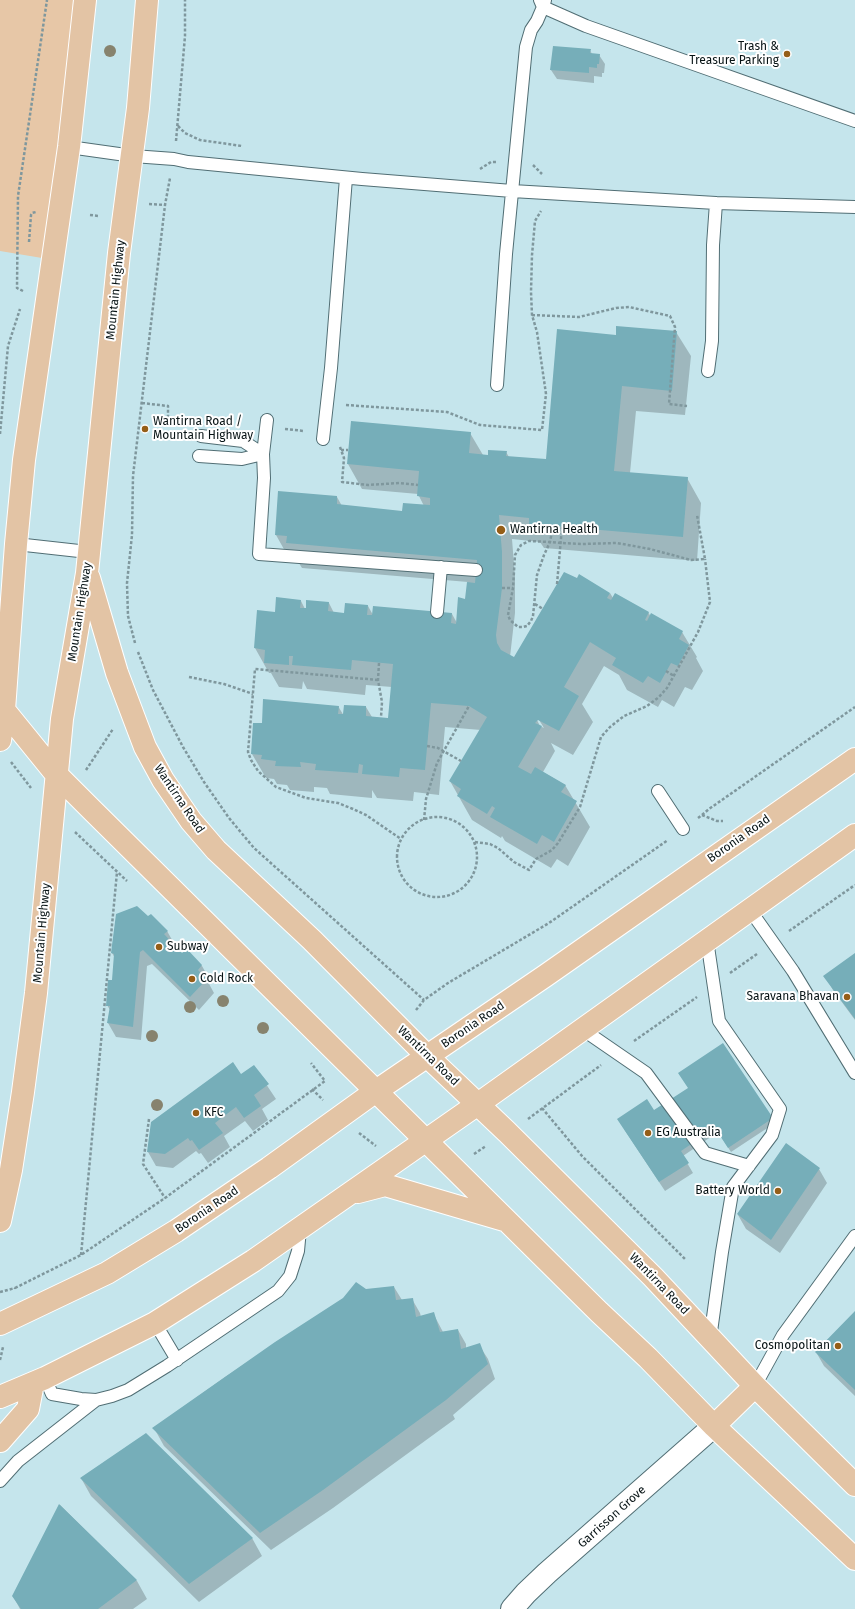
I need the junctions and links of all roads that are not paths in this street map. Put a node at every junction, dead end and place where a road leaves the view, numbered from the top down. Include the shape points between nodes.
1 (85, 0) edge
2 (147, 0) edge
3 (543, 2) edge
4 (855, 121) edge
5 (69, 147) junction
6 (133, 156) junction
7 (346, 178) junction
8 (512, 191) junction
9 (716, 202) junction
10 (855, 207) edge
11 (708, 370) dead end
12 (497, 385) dead end
13 (266, 420) dead end
14 (200, 436) dead end
15 (323, 439) dead end
16 (263, 454) junction
17 (199, 456) dead end
18 (16, 544) junction
19 (88, 563) junction
20 (440, 567) junction
21 (476, 570) dead end
22 (437, 612) dead end
23 (4, 710) junction
24 (0, 740) edge
25 (855, 759) edge
26 (56, 774) junction
27 (658, 791) dead end
28 (683, 829) road end
29 (855, 834) edge
30 (750, 910) junction
31 (707, 940) junction
32 (582, 1029) junction
33 (427, 1056) junction
34 (855, 1072) edge
35 (376, 1091) junction
36 (478, 1104) junction
37 (426, 1140) junction
38 (749, 1166) junction
39 (348, 1195) junction
40 (505, 1220) junction
41 (0, 1221) edge
42 (300, 1229) junction
43 (855, 1236) edge
44 (155, 1323) junction
45 (0, 1324) edge
46 (710, 1339) junction
47 (177, 1360) junction
48 (39, 1381) junction
49 (755, 1386) junction
50 (0, 1397) edge
51 (96, 1400) junction
52 (714, 1426) junction
53 (0, 1441) edge
54 (851, 1479) edge
55 (0, 1481) edge
56 (855, 1559) edge
57 (512, 1609) edge

1 - 5 main road
2 - 6 main road, Mountain Highway
3 - 4 lane via 586,26
3 - 8 lane via 526,47
5 - 6 lane
5 - 18 main road via 24,460
6 - 7 lane
6 - 19 main road, Mountain Highway via 119,253
7 - 8 lane
7 - 15 lane
8 - 9 lane
8 - 12 lane
9 - 10 lane
9 - 11 lane via 712,341
13 - 16 lane
14 - 16 lane via 243,441
16 - 17 lane via 242,459
16 - 20 lane via 259,554
18 - 19 lane
18 - 23 main road
19 - 26 main road, Mountain Highway via 62,719
19 - 33 main road, Wantirna Road via 111,654 145,747 163,780 191,821 216,850 312,940
20 - 21 lane
20 - 22 lane
23 - 24 main road
23 - 26 main road
25 - 33 main road, Boronia Road
26 - 35 main road
26 - 41 main road, Mountain Highway via 36,993 12,1162
27 - 28 lane
29 - 30 main road
30 - 31 main road
30 - 34 lane via 793,971
31 - 32 main road
31 - 38 lane via 719,1021 780,1109 772,1134
32 - 36 main road
32 - 38 lane via 646,1073 705,1153
33 - 35 main road, Boronia Road
33 - 36 main road, Wantirna Road
35 - 37 main road
35 - 45 main road, Boronia Road via 269,1168 126,1262
36 - 37 main road
36 - 46 main road, Wantirna Road via 650,1274
37 - 39 main road
37 - 40 main road
38 - 46 lane via 733,1187
39 - 40 main road via 385,1185
39 - 42 main road
40 - 52 main road via 648,1358
42 - 44 main road
42 - 47 lane via 298,1251 290,1276 278,1291
43 - 49 lane via 783,1335
44 - 47 lane
44 - 48 main road
46 - 49 main road, Wantirna Road
47 - 51 lane via 128,1390
48 - 50 main road
48 - 51 lane via 52,1394
48 - 53 main road via 28,1409
49 - 52 main road
49 - 54 main road, Wantirna Road
51 - 55 lane via 18,1461
52 - 56 main road
52 - 57 street, Garrisson Grove via 548,1573

